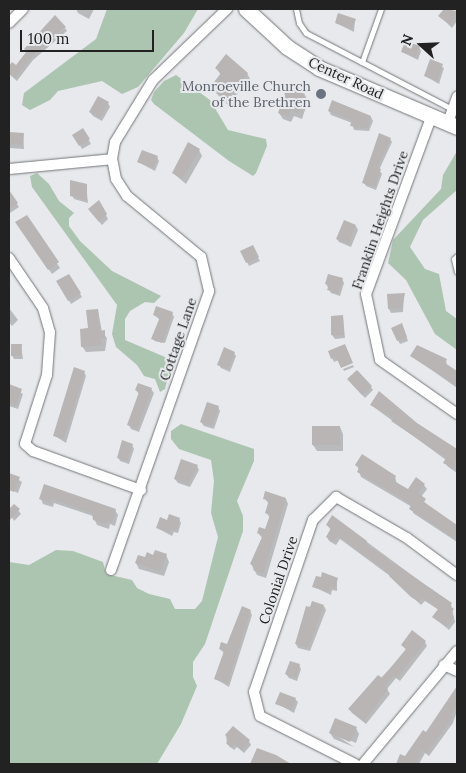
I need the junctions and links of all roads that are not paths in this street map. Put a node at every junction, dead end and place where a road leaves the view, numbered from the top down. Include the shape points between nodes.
1 (23, 9) edge
2 (227, 9) edge
3 (246, 9) edge
4 (296, 9) edge
5 (381, 9) edge
6 (9, 23) edge
7 (362, 62) junction
8 (457, 96) edge
9 (432, 115) junction
10 (452, 120) edge
11 (112, 159) junction
12 (9, 169) edge
13 (457, 256) edge
14 (9, 258) edge
15 (457, 272) edge
16 (457, 414) edge
17 (141, 490) junction
18 (111, 570) dead end
19 (457, 575) edge
20 (457, 651) edge
21 (444, 666) junction
22 (457, 672) edge
23 (355, 764) edge
24 (363, 764) edge

1 - 6 street
2 - 11 street via 153,80 124,124
3 - 9 main road, Center Road via 287,47 319,68
4 - 7 lane via 299,23 306,33
5 - 7 lane
7 - 10 lane
8 - 10 street
9 - 10 main road, Center Road
9 - 16 street, Franklin Heights Drive via 366,294 380,360
11 - 12 street
11 - 17 street, Cottage Lane via 116,179 127,196 201,257 209,291
13 - 15 lane via 454,259
14 - 17 street via 43,308 50,332 47,375 25,444 33,451
17 - 18 street, Cottage Lane
19 - 23 street, Colonial Drive via 407,538 336,497 313,520 254,692 260,716
20 - 21 street
21 - 22 street
21 - 24 street

